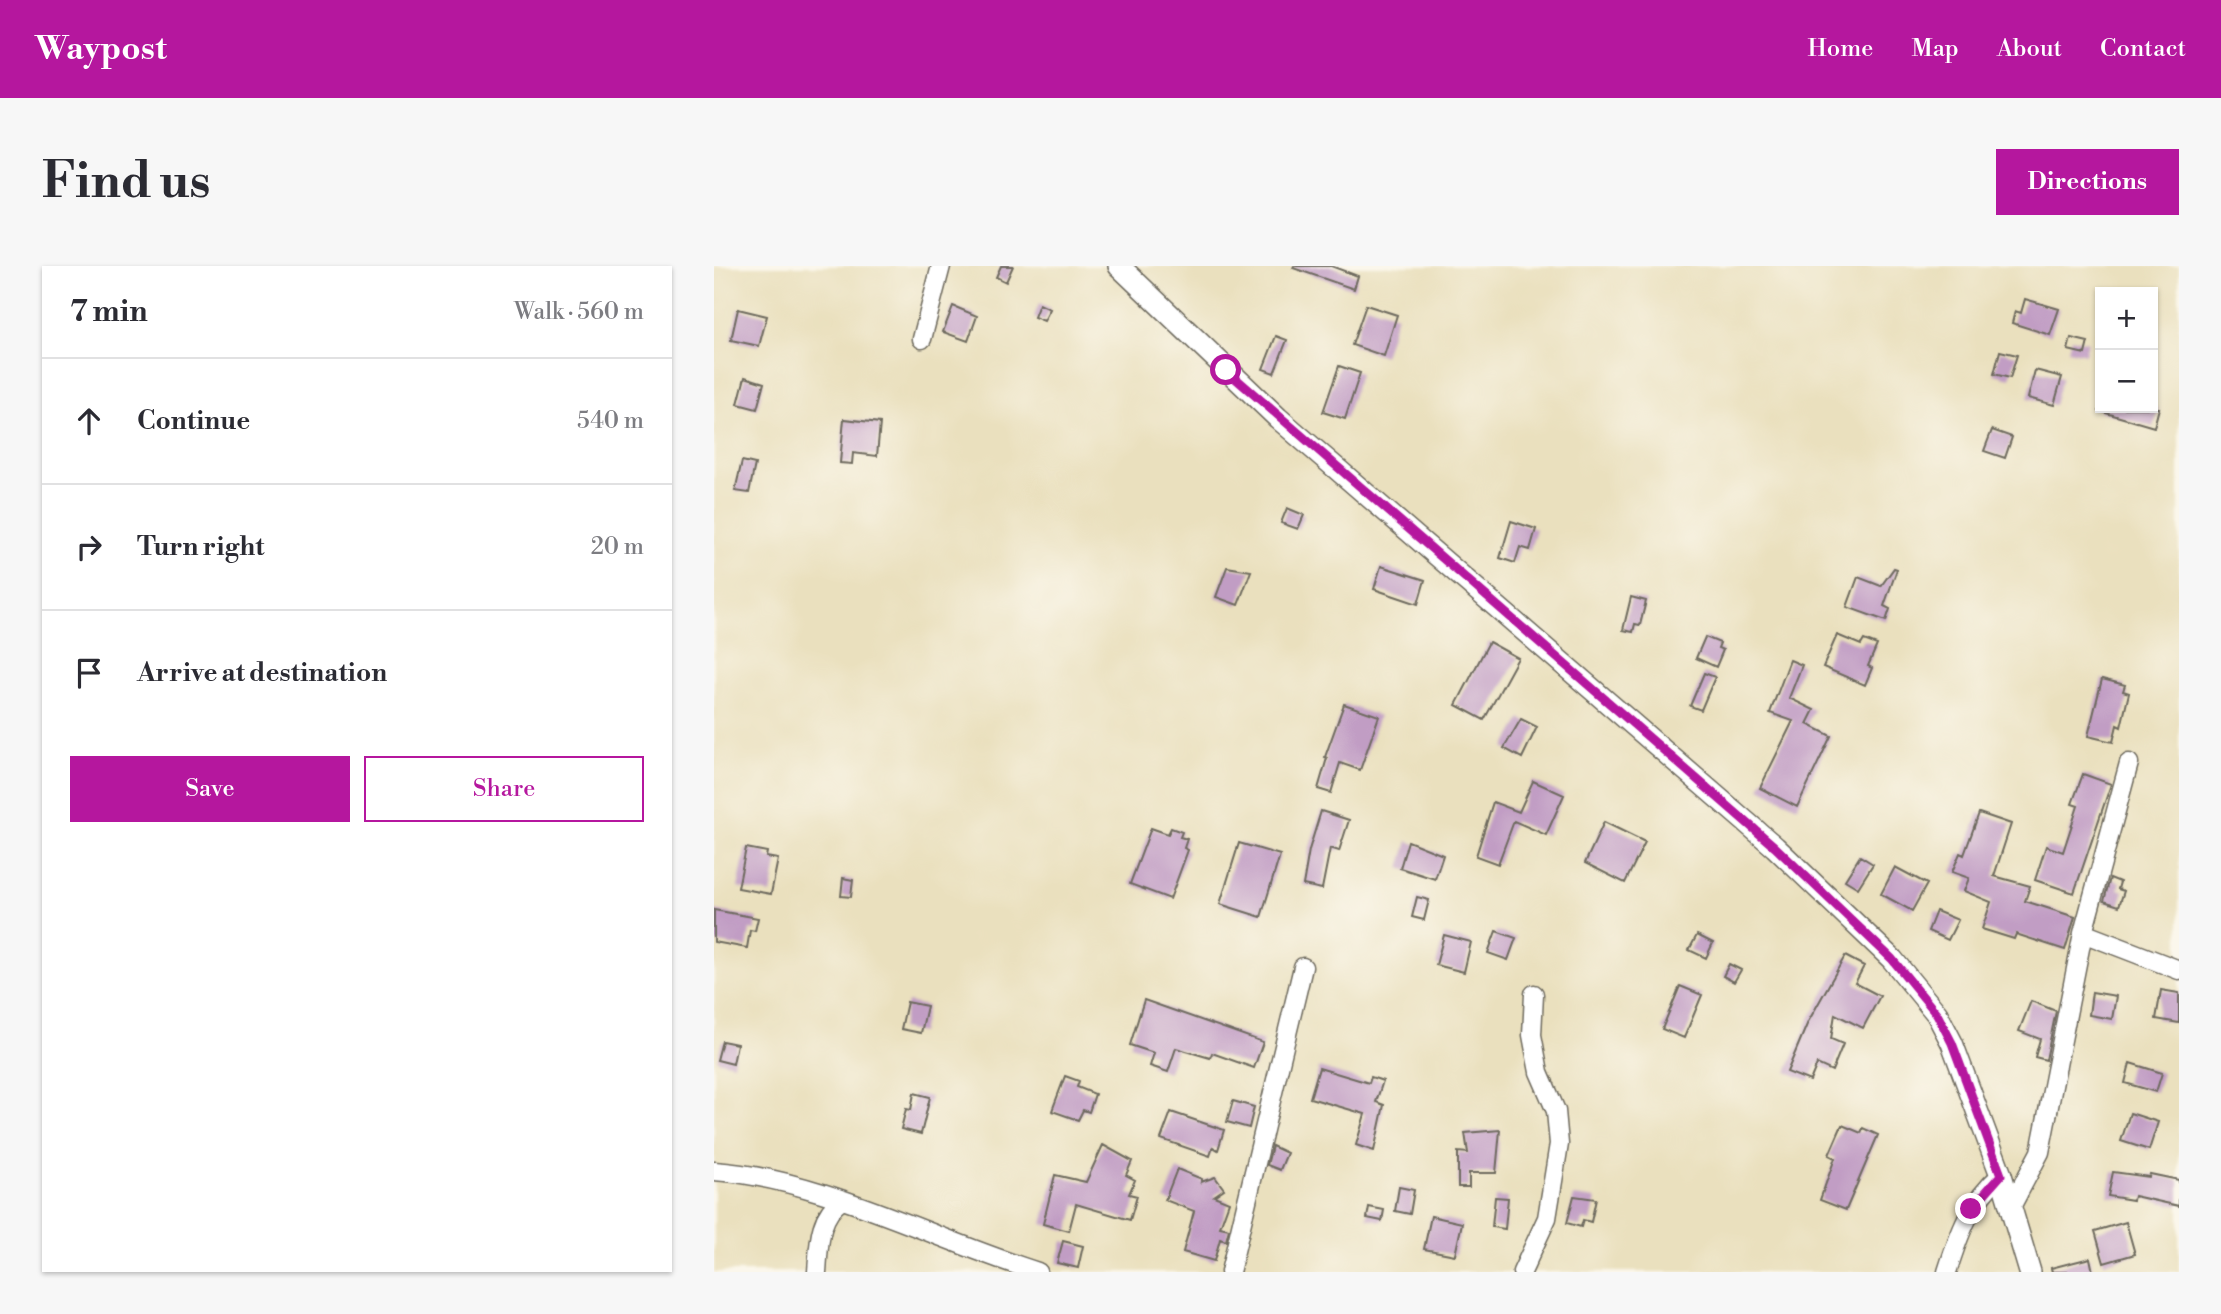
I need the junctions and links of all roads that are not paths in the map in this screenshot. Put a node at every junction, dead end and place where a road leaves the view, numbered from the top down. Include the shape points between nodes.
1 (941, 266) edge
2 (1119, 266) edge
3 (922, 339) dead end
4 (2129, 763) dead end
5 (2083, 933) junction
6 (1303, 967) dead end
7 (2179, 970) edge
8 (1534, 994) dead end
9 (714, 1171) edge
10 (2001, 1175) junction
11 (842, 1200) junction
12 (2011, 1207) junction
13 (817, 1272) edge
14 (1038, 1272) edge
15 (1230, 1272) edge
16 (1522, 1272) edge
17 (1947, 1272) edge
18 (2029, 1272) edge

1 - 3 street
2 - 10 street via 1278,418 1755,829 1892,959 1937,1014 1952,1043
4 - 5 street
5 - 7 street
5 - 12 street via 2040,1152
6 - 15 street
8 - 16 street via 1532,1035 1539,1072 1556,1111 1559,1144 1547,1218
9 - 11 street via 761,1177
10 - 12 street
10 - 17 street via 1971,1209
11 - 13 street via 824,1219
11 - 14 street
12 - 18 street

